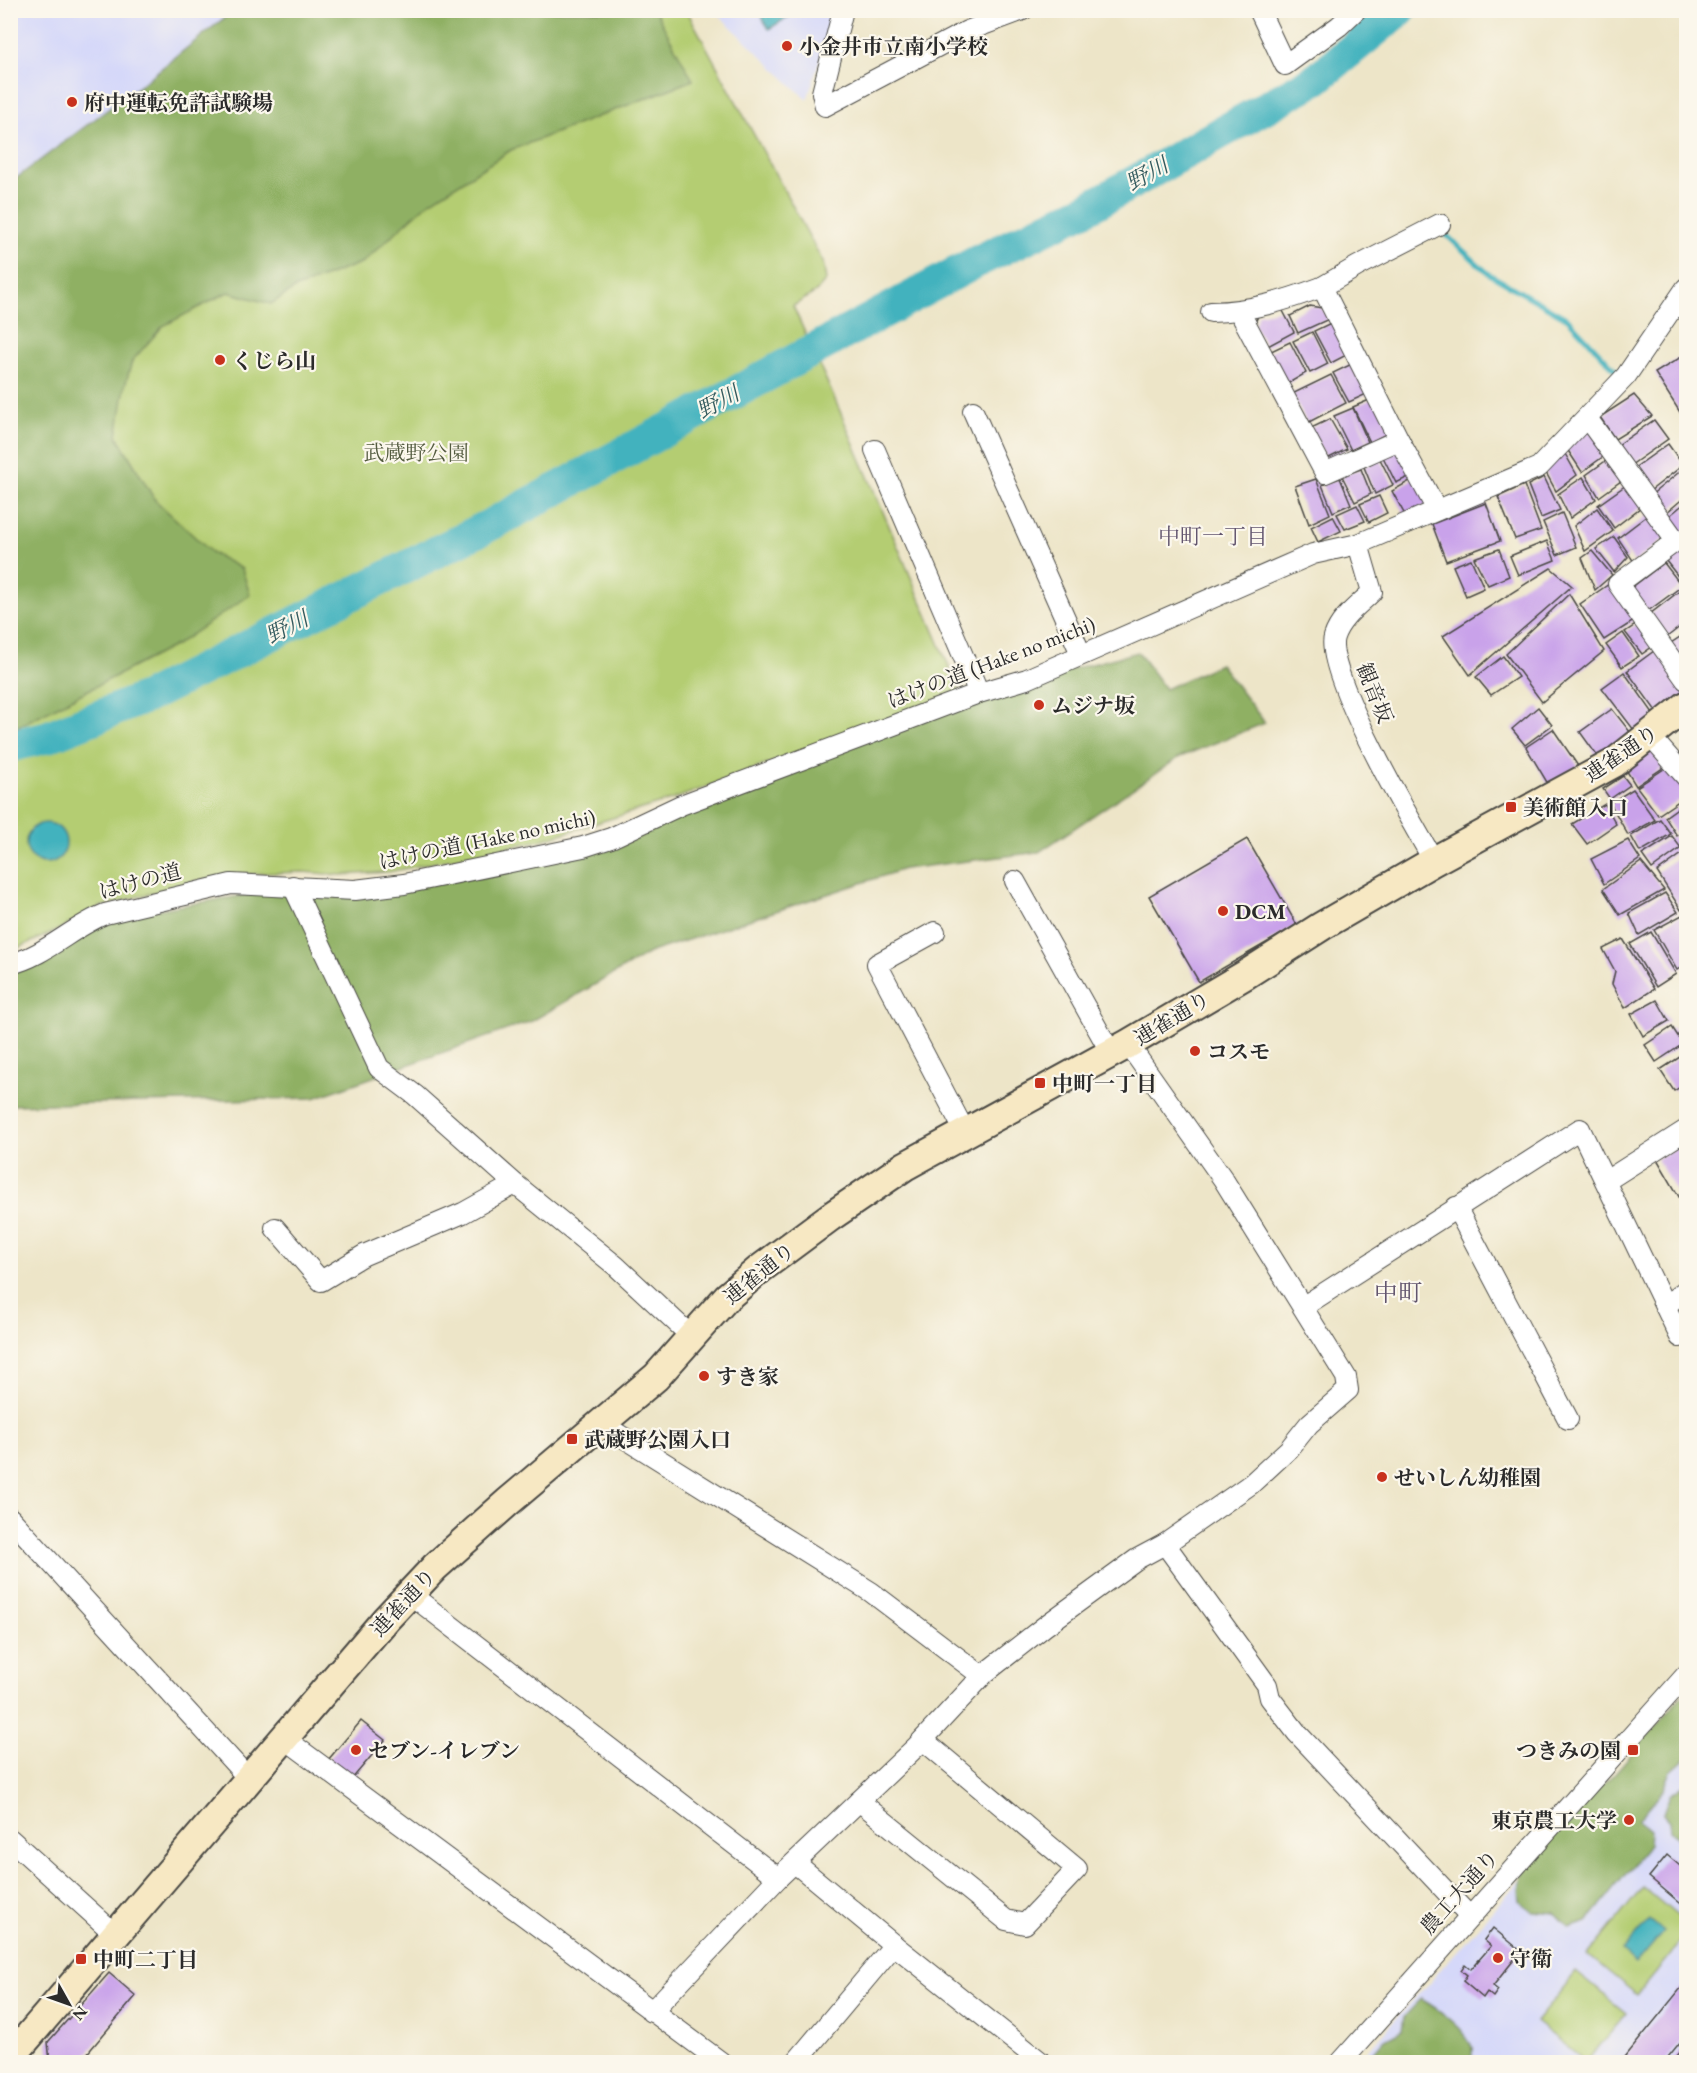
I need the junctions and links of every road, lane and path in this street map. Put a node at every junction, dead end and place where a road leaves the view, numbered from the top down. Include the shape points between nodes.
1 (843, 10) edge
2 (1023, 10) edge
3 (1259, 10) edge
4 (1356, 10) edge
5 (1440, 224) dead end
6 (1322, 287) junction
7 (1686, 288) edge
8 (1239, 311) junction
9 (1211, 312) dead end
10 (973, 411) dead end
11 (1587, 418) junction
12 (1399, 440) junction
13 (875, 450) dead end
14 (1437, 510) junction
15 (1358, 544) junction
16 (1081, 654) junction
17 (1686, 680) edge
18 (979, 693) junction
19 (1686, 706) edge
20 (1650, 735) junction
21 (1686, 777) edge
22 (1434, 861) junction
23 (1015, 881) dead end
24 (293, 886) junction
25 (934, 932) dead end
26 (10, 964) edge
27 (1120, 1049) junction
28 (1686, 1130) edge
29 (965, 1132) junction
30 (1606, 1181) junction
31 (515, 1184) junction
32 (1456, 1207) junction
33 (275, 1228) dead end
34 (1686, 1290) edge
35 (1304, 1306) junction
36 (1665, 1306) junction
37 (692, 1336) junction
38 (1680, 1337) dead end
39 (1568, 1419) dead end
40 (602, 1424) junction
41 (10, 1518) edge
42 (1165, 1544) junction
43 (410, 1594) junction
44 (1686, 1675) edge
45 (982, 1676) junction
46 (284, 1738) junction
47 (923, 1740) junction
48 (249, 1779) junction
49 (860, 1801) junction
50 (10, 1839) edge
51 (795, 1863) junction
52 (778, 1878) junction
53 (1470, 1917) junction
54 (116, 1935) junction
55 (894, 1945) junction
56 (651, 2012) junction
57 (10, 2058) edge
58 (721, 2062) edge
59 (796, 2062) edge
60 (1041, 2062) edge
61 (1341, 2062) edge

1 - 2 street via 822,93 825,106 967,31
3 - 4 street via 1285,65
5 - 6 street
6 - 8 street via 1276,304
6 - 12 street
7 - 11 street, はけの道 (Hake no michi) via 1626,376
8 - 9 street
8 - 12 street via 1325,473
10 - 16 street
11 - 14 street, はけの道 (Hake no michi) via 1539,467
11 - 17 street via 1676,541 1618,584
12 - 14 street
13 - 18 street
14 - 15 street, はけの道 (Hake no michi)
15 - 16 street, はけの道 (Hake no michi) via 1313,554
15 - 22 street, 観音坂 via 1372,592 1344,619 1334,638 1334,654 1379,765
16 - 18 street, はけの道 (Hake no michi) via 1026,679
18 - 24 street, はけの道 (Hake no michi) via 681,805 583,847 404,884 355,890
19 - 20 main road, 連雀通り
20 - 21 street
20 - 22 main road, 連雀通り via 1614,763
22 - 27 main road, 連雀通り
23 - 27 street
24 - 26 street, はけの道 via 231,884 105,914 85,922 26,960
24 - 31 street via 379,1068
25 - 29 street via 877,964
27 - 29 main road, 連雀通り
27 - 35 street via 1223,1179
28 - 30 street
29 - 37 main road, 連雀通り via 905,1166 760,1269 727,1297
30 - 32 street via 1580,1129
30 - 36 street
31 - 33 street via 463,1214 364,1255 321,1281
31 - 37 street via 616,1266
32 - 35 street
32 - 39 street
34 - 36 street
35 - 42 street via 1346,1377 1348,1390 1251,1484
36 - 38 street
37 - 40 main road, 連雀通り via 656,1377
40 - 43 main road, 連雀通り via 508,1502
40 - 45 street via 871,1592
41 - 48 street
42 - 45 street via 1137,1559
42 - 53 street via 1297,1733
43 - 46 main road, 連雀通り
43 - 52 street
44 - 53 street, 農工大通り
45 - 47 street
46 - 48 main road, 連雀通り
46 - 56 street
47 - 49 street
47 - 49 street via 1077,1869 1025,1924 1006,1920
48 - 54 main road, 連雀通り
49 - 51 street
50 - 54 street
51 - 52 street
51 - 55 street
52 - 56 street
53 - 61 street, 農工大通り
54 - 57 main road, 連雀通り
55 - 59 street
55 - 60 street
56 - 58 street

